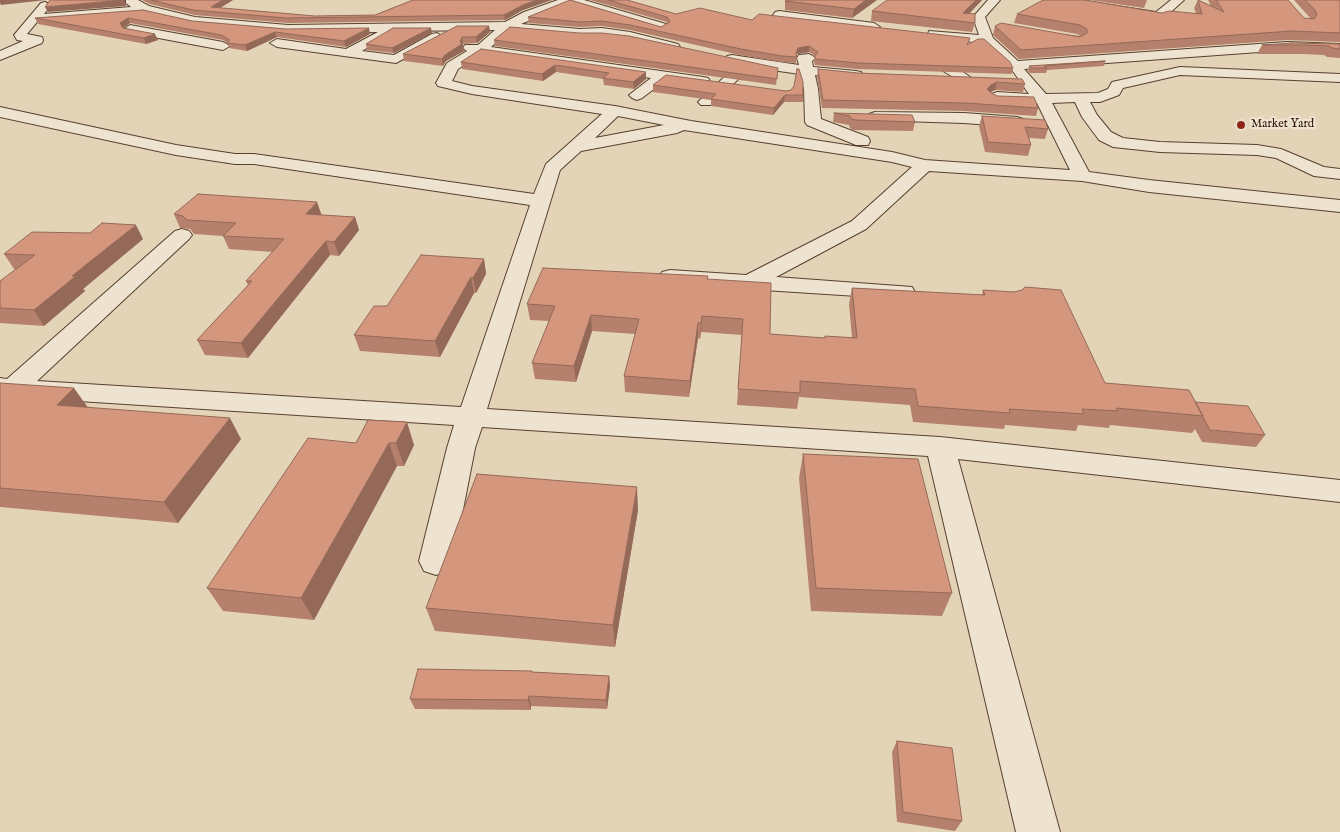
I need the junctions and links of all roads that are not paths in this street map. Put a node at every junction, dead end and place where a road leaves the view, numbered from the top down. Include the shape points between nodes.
1 (52, 0) edge
2 (132, 0) edge
3 (571, 0) edge
4 (994, 0) edge
5 (1178, 0) edge
6 (1062, 1) edge
7 (189, 7) edge
8 (145, 9) junction
9 (172, 14) junction
10 (869, 14) dead end
11 (778, 15) edge
12 (32, 19) junction
13 (981, 23) junction
14 (854, 25) junction
15 (507, 26) junction
16 (1000, 26) edge
17 (265, 27) junction
18 (457, 27) junction
19 (393, 28) junction
20 (882, 28) edge
21 (130, 29) edge
22 (580, 32) junction
23 (677, 32) edge
24 (920, 32) edge
25 (630, 36) junction
26 (247, 39) edge
27 (987, 40) junction
28 (263, 41) edge
29 (425, 44) junction
30 (1340, 48) edge
31 (482, 49) junction
32 (723, 52) edge
33 (348, 53) junction
34 (204, 54) dead end
35 (0, 56) edge
36 (544, 58) junction
37 (820, 58) edge
38 (912, 58) edge
39 (601, 62) junction
40 (744, 62) junction
41 (1015, 64) junction
42 (788, 68) junction
43 (806, 70) junction
44 (523, 72) edge
45 (659, 75) junction
46 (867, 75) edge
47 (934, 77) edge
48 (1340, 78) edge
49 (1007, 80) edge
50 (1024, 80) junction
51 (786, 84) dead end
52 (725, 85) junction
53 (741, 87) edge
54 (637, 95) dead end
55 (1080, 98) junction
56 (1042, 99) junction
57 (706, 102) edge
58 (615, 111) junction
59 (0, 112) edge
60 (814, 115) junction
61 (842, 116) edge
62 (861, 116) edge
63 (980, 120) junction
64 (1055, 125) junction
65 (691, 126) junction
66 (575, 147) junction
67 (892, 157) junction
68 (925, 165) junction
69 (1340, 174) edge
70 (1082, 176) junction
71 (541, 201) junction
72 (1340, 206) edge
73 (182, 235) dead end
74 (645, 275) edge
75 (752, 281) junction
76 (929, 294) edge
77 (7, 387) edge
78 (470, 416) junction
79 (940, 447) junction
80 (1340, 491) edge
81 (436, 560) dead end
82 (1038, 832) edge

1 - 12 street
2 - 8 street
3 - 15 street
3 - 23 street
4 - 13 street via 979,17
5 - 6 street via 1159,16
7 - 9 street
8 - 9 street
8 - 12 street
9 - 17 street via 195,21
10 - 14 street
11 - 14 street
12 - 35 street via 20,35 37,40
13 - 16 street
13 - 27 street
14 - 20 street
15 - 18 street via 485,22
15 - 22 street
15 - 31 street
17 - 19 street
17 - 26 street via 241,38
18 - 19 street
18 - 29 street
19 - 33 street
21 - 34 street via 227,44
22 - 25 street
22 - 36 street
24 - 27 street
25 - 39 street
25 - 45 street via 684,49
27 - 41 street
28 - 33 street
29 - 31 street
29 - 33 street via 396,59
30 - 41 street via 1287,46
31 - 36 street
31 - 58 street via 452,66 443,83
32 - 40 street
36 - 39 street
36 - 44 street
37 - 43 street via 804,58
38 - 47 street via 945,66 968,78
39 - 45 street
40 - 42 street
40 - 52 street
41 - 50 street
42 - 43 street
42 - 51 street
43 - 46 street
43 - 60 street via 818,89
45 - 52 street
45 - 54 street
48 - 55 street via 1180,71 1117,85 1114,92 1100,98
49 - 50 street
50 - 56 street
52 - 53 street
52 - 57 street
55 - 56 street
55 - 69 street via 1105,136 1118,143 1257,150 1281,154 1320,172
56 - 63 street via 976,99
56 - 64 street
58 - 65 street
58 - 66 street
59 - 71 street via 176,150
60 - 61 street
60 - 67 street via 813,122
62 - 63 street
63 - 64 street
64 - 70 street
65 - 66 street
65 - 67 street
66 - 71 street via 552,168
67 - 68 street
68 - 70 street
68 - 75 street via 859,225
70 - 72 street
71 - 78 street via 528,269
73 - 77 street
74 - 75 street
75 - 76 street
77 - 78 street
78 - 79 street
78 - 81 street
79 - 80 street
79 - 82 street

